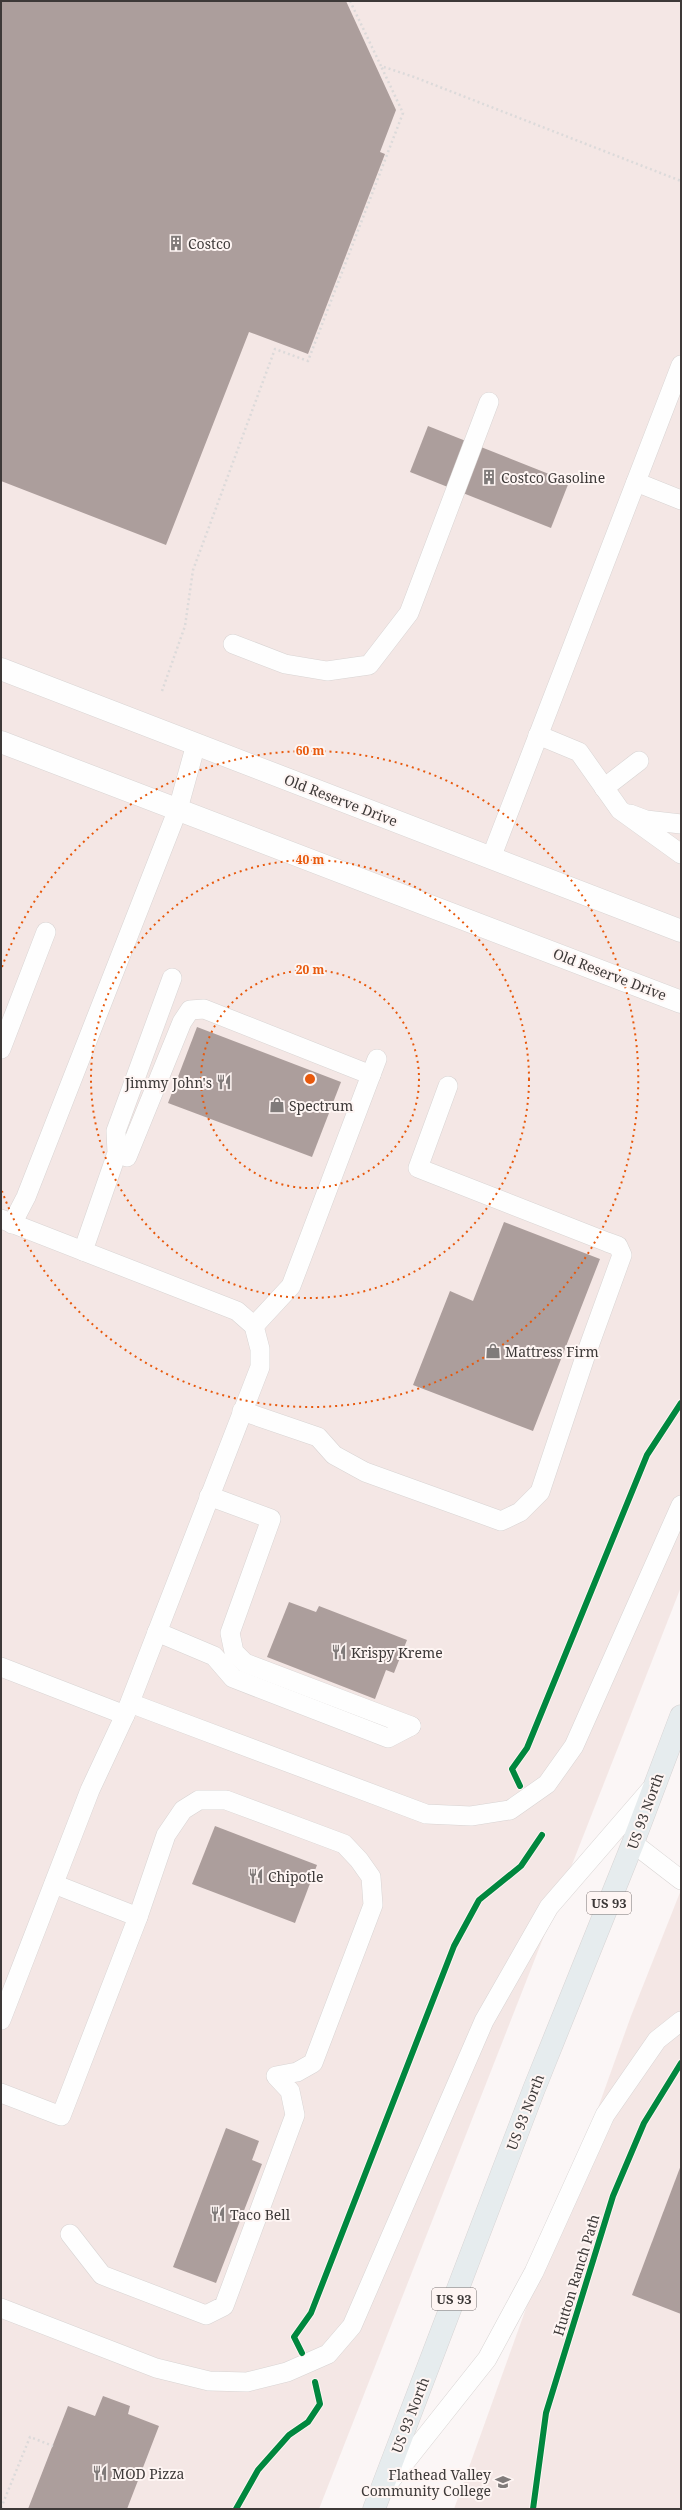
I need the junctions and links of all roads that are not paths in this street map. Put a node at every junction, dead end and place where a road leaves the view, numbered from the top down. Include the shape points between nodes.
1 (681, 365) edge
2 (489, 402) dead end
3 (636, 482) junction
4 (681, 500) edge
5 (233, 644) dead end
6 (1, 669) edge
7 (538, 735) junction
8 (1, 742) edge
9 (196, 744) junction
10 (639, 761) dead end
11 (604, 788) junction
12 (178, 809) junction
13 (620, 810) junction
14 (681, 824) edge
15 (681, 854) edge
16 (491, 858) junction
17 (681, 931) edge
18 (46, 932) dead end
19 (172, 978) dead end
20 (681, 1002) edge
21 (1, 1049) edge
22 (448, 1086) dead end
23 (127, 1157) dead end
24 (7, 1221) edge
25 (83, 1252) junction
26 (254, 1326) junction
27 (242, 1411) junction
28 (210, 1496) junction
29 (681, 1505) edge
30 (157, 1632) junction
31 (1, 1667) edge
32 (127, 1709) junction
33 (681, 1716) edge
34 (654, 1786) junction
35 (634, 1843) junction
36 (681, 1880) edge
37 (54, 1884) junction
38 (138, 1917) junction
39 (1, 2020) edge
40 (681, 2022) edge
41 (1, 2093) edge
42 (70, 2234) dead end
43 (1, 2308) edge
44 (377, 2502) edge

1 - 3 lane
2 - 5 lane via 409,613 368,665 327,671 285,664
3 - 4 lane
3 - 7 lane
6 - 9 main road, Old Reserve Drive
7 - 11 lane via 579,752
7 - 16 lane
8 - 12 main road, Old Reserve Drive
9 - 12 lane
9 - 16 main road, Old Reserve Drive
10 - 11 lane
11 - 13 lane
12 - 20 main road, Old Reserve Drive
12 - 24 lane via 26,1197
13 - 14 lane via 646,820
13 - 15 lane
16 - 17 main road, Old Reserve Drive
18 - 21 lane
19 - 25 lane via 116,1131 118,1153
22 - 27 lane via 418,1168 618,1246 622,1255 540,1492 520,1512 501,1521 365,1472 334,1455 318,1437
23 - 26 lane via 182,1022 190,1010 204,1009 374,1067 291,1286
24 - 25 lane
25 - 26 lane via 237,1311
26 - 27 lane via 260,1349 260,1367
27 - 28 lane
28 - 30 lane
28 - 30 lane via 272,1519 230,1632 234,1652 246,1662 411,1726 388,1738 233,1678 214,1656
29 - 32 lane via 574,1746 547,1784 510,1810 471,1816 426,1814
30 - 32 lane
31 - 32 lane
32 - 37 lane via 90,1790
33 - 34 main road, US 93 North / US 93
34 - 35 main road, US 93 North / US 93
34 - 43 lane via 549,1906 484,2021 352,2326 328,2354 287,2372 247,2382 209,2380 156,2368
35 - 36 lane
35 - 44 main road, US 93 North / US 93 via 534,2089
37 - 38 lane
37 - 39 lane
38 - 41 lane via 61,2116
38 - 42 lane via 166,1835 183,1810 199,1800 226,1800 344,1844 371,1877 373,1905 313,2063 297,2072 276,2076 290,2091 296,2114 224,2306 206,2314 102,2275
40 - 44 lane via 657,2040 604,2115 534,2272 487,2359

